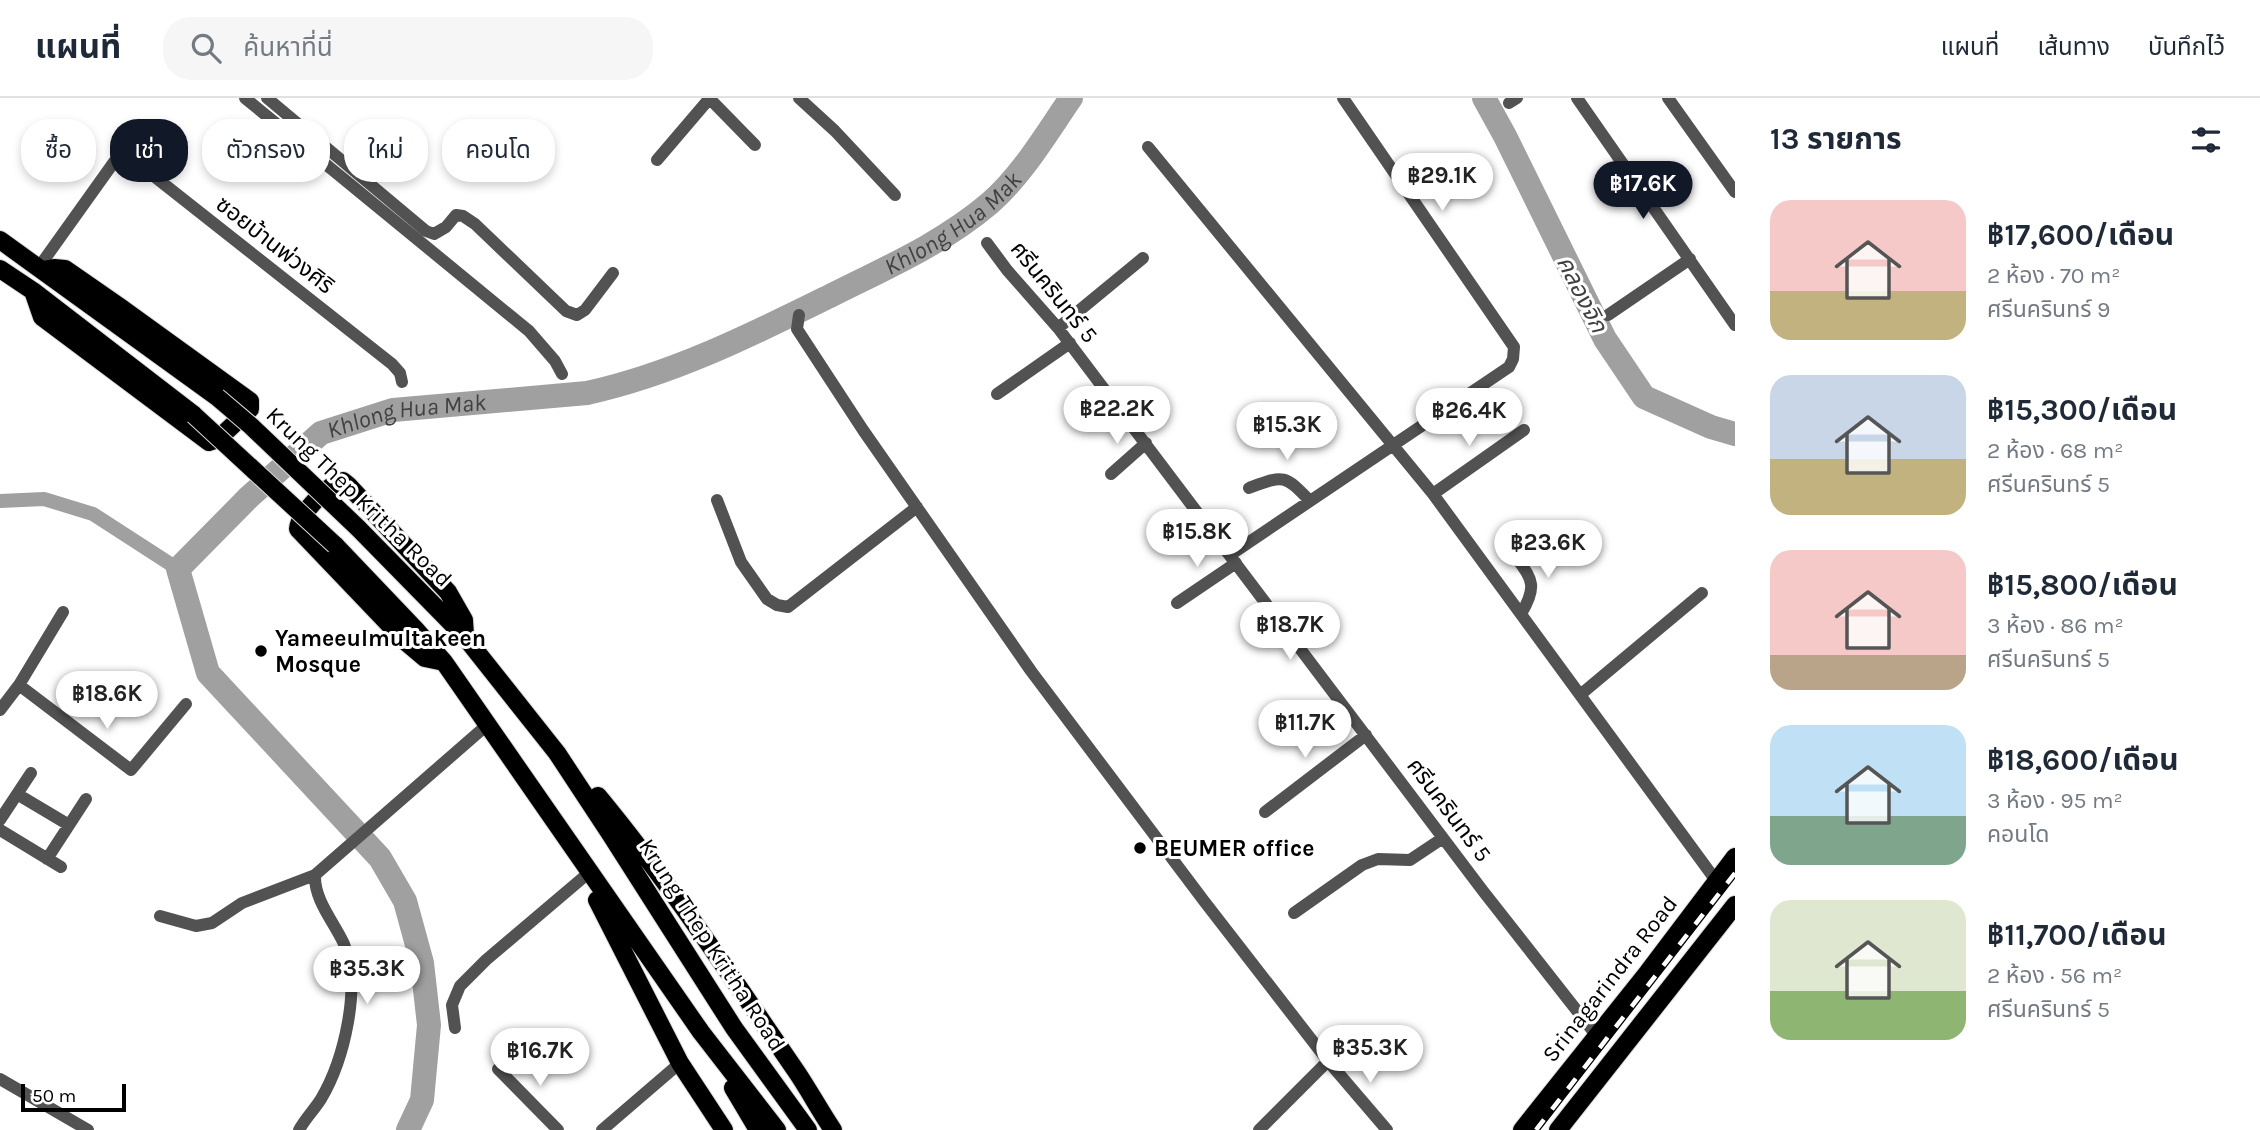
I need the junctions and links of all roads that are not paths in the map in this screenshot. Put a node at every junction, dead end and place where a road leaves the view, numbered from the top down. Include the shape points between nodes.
1 (245, 98) edge
2 (267, 98) edge
3 (709, 98) edge
4 (799, 98) edge
5 (1343, 98) edge
6 (1577, 98) edge
7 (1668, 98) edge
8 (755, 145) dead end
9 (1148, 147) dead end
10 (657, 160) dead end
11 (1735, 192) edge
12 (895, 195) dead end
13 (0, 240) edge
14 (987, 243) dead end
15 (1143, 258) dead end
16 (1690, 259) junction
17 (41, 269) junction
18 (0, 270) edge
19 (613, 273) dead end
20 (33, 291) junction
21 (799, 315) dead end
22 (1608, 315) dead end
23 (1735, 325) edge
24 (1058, 328) junction
25 (1070, 343) junction
26 (562, 374) dead end
27 (402, 382) dead end
28 (998, 394) dead end
29 (1524, 430) dead end
30 (1146, 443) junction
31 (1392, 445) junction
32 (1111, 474) dead end
33 (1250, 488) dead end
34 (1433, 494) junction
35 (717, 500) dead end
36 (1310, 500) junction
37 (917, 507) junction
38 (1511, 550) dead end
39 (1233, 559) junction
40 (1702, 593) dead end
41 (1177, 603) dead end
42 (64, 612) dead end
43 (1521, 614) junction
44 (465, 637) junction
45 (444, 662) junction
46 (19, 685) junction
47 (1580, 695) junction
48 (187, 704) dead end
49 (0, 710) edge
50 (487, 726) junction
51 (1366, 735) junction
52 (556, 753) junction
53 (31, 773) dead end
54 (17, 794) junction
55 (86, 799) dead end
56 (1265, 812) dead end
57 (0, 820) edge
58 (69, 825) junction
59 (0, 830) edge
60 (1443, 838) junction
61 (571, 846) junction
62 (1735, 858) edge
63 (47, 859) junction
64 (61, 867) dead end
65 (315, 875) junction
66 (585, 876) junction
67 (1717, 882) junction
68 (1735, 905) edge
69 (1294, 913) dead end
70 (160, 916) dead end
71 (455, 1028) dead end
72 (701, 1032) junction
73 (1596, 1035) junction
74 (1328, 1061) junction
75 (680, 1063) junction
76 (498, 1069) dead end
77 (798, 1074) junction
78 (0, 1079) edge
79 (88, 1130) edge
80 (299, 1130) edge
81 (558, 1130) edge
82 (602, 1130) edge
83 (723, 1130) edge
84 (758, 1130) edge
85 (777, 1130) edge
86 (808, 1130) edge
87 (834, 1130) edge
88 (846, 1130) edge
89 (1259, 1130) edge
90 (1387, 1130) edge
91 (1522, 1130) edge
92 (1558, 1130) edge

1 - 26 street via 529,331
2 - 19 street via 426,231 434,234 456,215 475,224 566,311 577,314 585,310
3 - 8 street
3 - 10 street
4 - 12 street
5 - 31 street via 1514,347 1509,367
6 - 16 street
7 - 11 street
9 - 31 street
13 - 17 main road, Krung Thep Kritha Road
14 - 24 street, ศรีนครินทร์ 5
15 - 24 street
16 - 22 street
16 - 23 street
17 - 20 main road via 65,270 98,292 250,401 250,410 209,442 42,317
17 - 27 street, ซอยบ้านพ่วงศิริ via 114,162 131,160 392,364
17 - 44 main road, Krung Thep Kritha Road, bridge via 251,426
18 - 20 main road
20 - 45 main road, bridge via 194,415 335,545
21 - 37 street via 797,329
24 - 25 street, ศรีนครินทร์ 5
25 - 28 street
25 - 30 street, ศรีนครินทร์ 5
29 - 34 street
30 - 32 street
30 - 39 street, ศรีนครินทร์ 5
31 - 34 street
31 - 36 street
33 - 36 street via 1282,478
34 - 43 street
35 - 37 street via 741,562 767,599 788,607
36 - 39 street
37 - 74 street via 1031,670
38 - 43 street via 1532,582
39 - 41 street
39 - 51 street, ศรีนครินทร์ 5
40 - 47 street
42 - 46 street
43 - 47 street
44 - 45 main road via 464,620 447,592 343,481 333,484 300,519 298,528 406,642 425,658
44 - 52 main road, Krung Thep Kritha Road
45 - 50 main road
46 - 48 street via 131,770
46 - 49 street
47 - 67 street
50 - 61 main road
50 - 65 street
51 - 56 street
51 - 60 street, ศรีนครินทร์ 5
52 - 77 main road via 631,836
52 - 86 main road, Krung Thep Kritha Road via 734,1028
53 - 54 street
54 - 57 street
54 - 58 street
55 - 58 street
58 - 63 street
59 - 63 street
60 - 69 street via 1410,860 1378,859 1362,865
60 - 73 street, ศรีนครินทร์ 5
61 - 66 main road
61 - 72 main road
62 - 67 main road, Srinagarindra Road
63 - 64 street
65 - 70 street via 242,903 212,923 196,926
65 - 80 street via 314,886 348,955 352,979 338,1059 322,1097
66 - 71 street via 460,986 452,1005
66 - 75 main road
67 - 73 main road, Srinagarindra Road
68 - 92 main road
72 - 84 main road
72 - 85 main road
73 - 91 main road, Srinagarindra Road
74 - 89 street
74 - 90 street
75 - 82 street
75 - 83 main road
76 - 81 street
77 - 87 main road
77 - 88 main road
78 - 79 street

